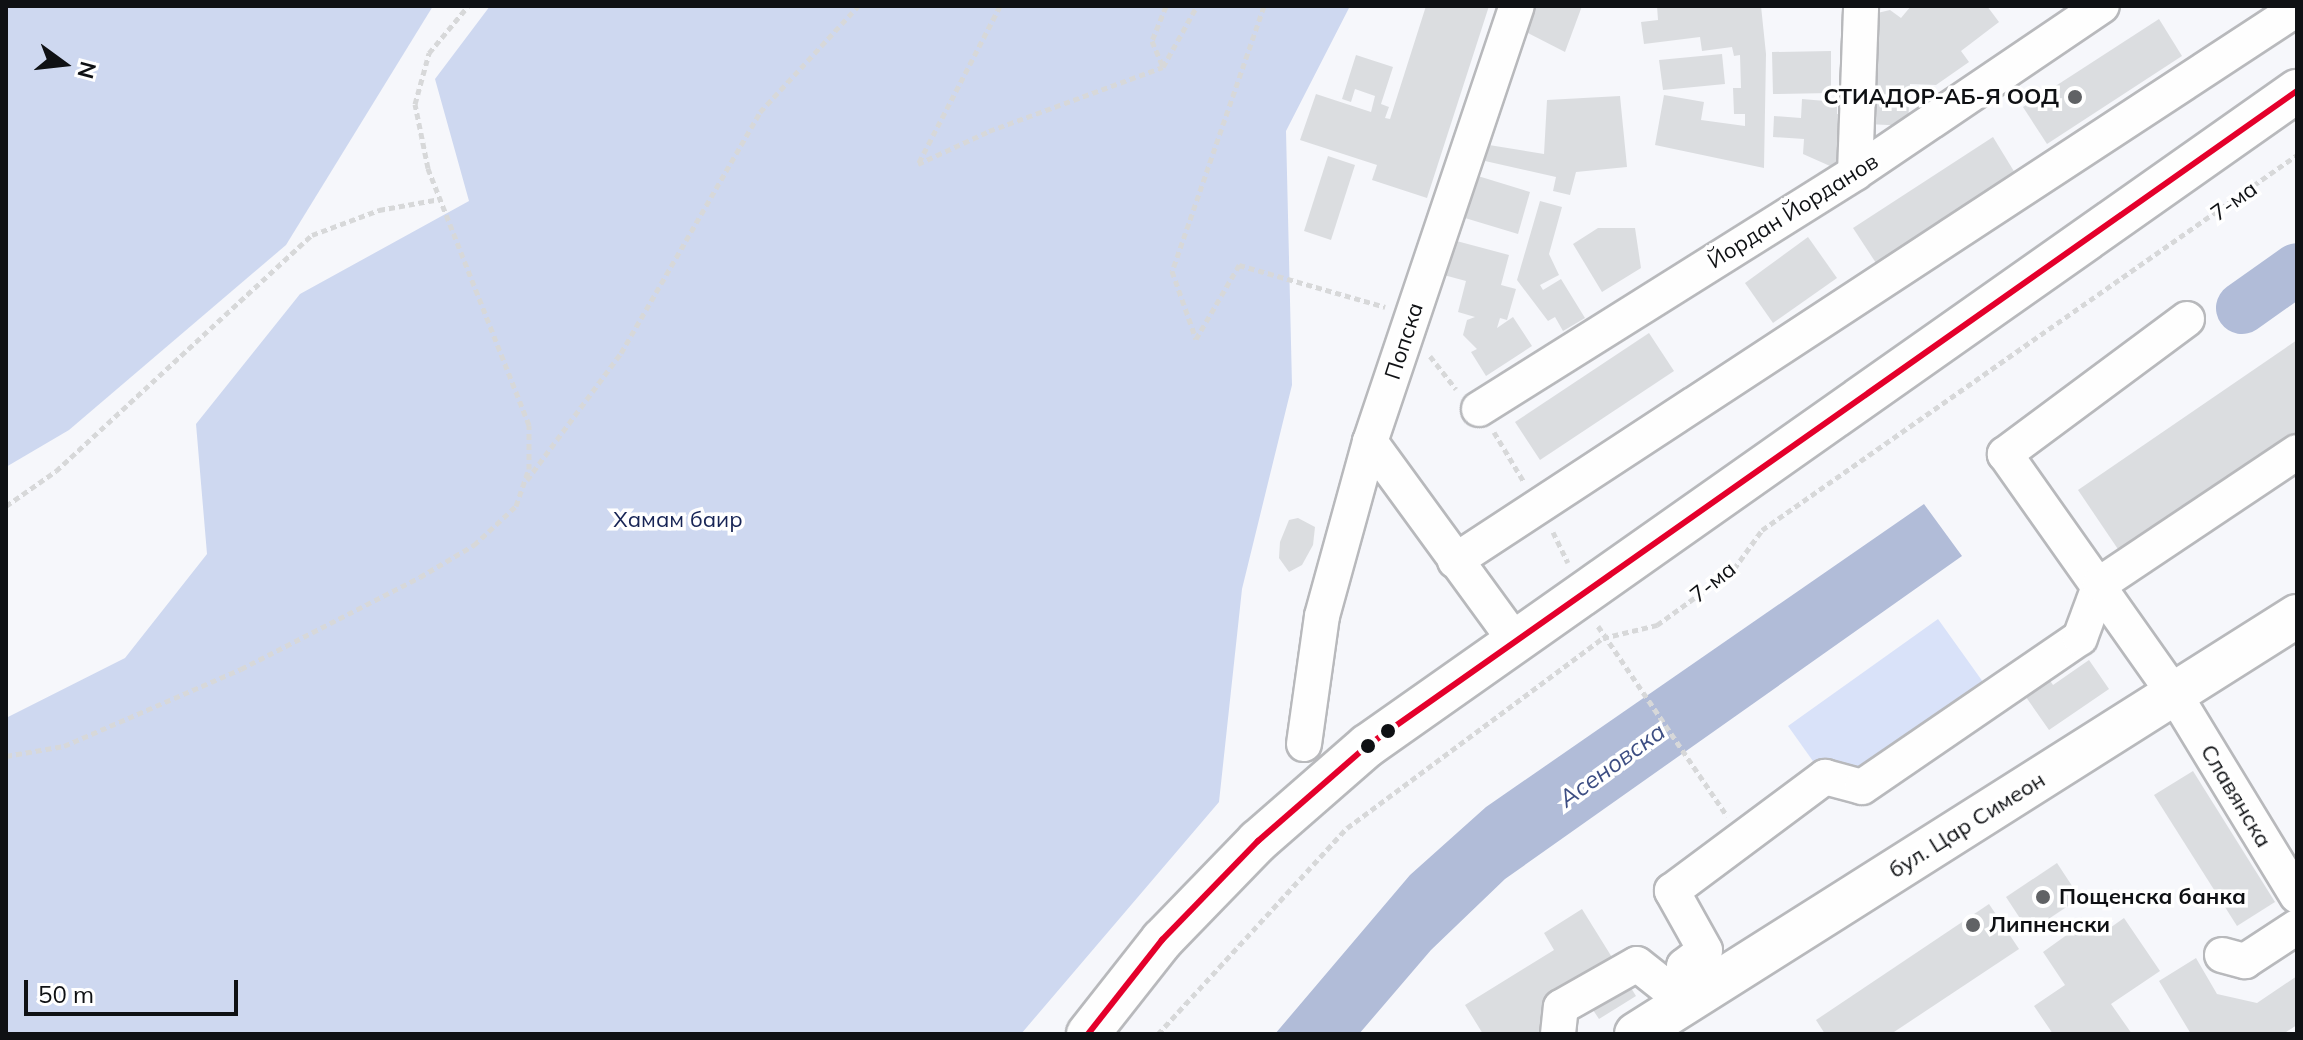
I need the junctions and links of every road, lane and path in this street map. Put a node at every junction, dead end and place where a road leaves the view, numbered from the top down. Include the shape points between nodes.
1 (468, 6) edge
2 (858, 6) edge
3 (1000, 6) edge
4 (1166, 6) edge
5 (1197, 6) edge
6 (1264, 6) edge
7 (1517, 6) edge
8 (1861, 6) edge
9 (2102, 6) edge
10 (2297, 9) edge
11 (1163, 67) junction
12 (2297, 91) edge
13 (2297, 155) edge
14 (1855, 173) junction
15 (440, 199) junction
16 (1412, 314) junction
17 (2187, 319) dead end
18 (1479, 409) joint
19 (1370, 442) junction
20 (2297, 452) edge
21 (524, 484) junction
22 (6, 506) edge
23 (1455, 561) junction
24 (2100, 584) junction
25 (2297, 616) edge
26 (1603, 638) junction
27 (1516, 642) junction
28 (2175, 695) junction
29 (1304, 744) dead end
30 (6, 756) edge
31 (1741, 836) junction
32 (2297, 896) edge
33 (2297, 927) edge
34 (2222, 955) dead end
35 (1693, 997) junction
36 (1088, 1034) edge
37 (1158, 1034) edge
38 (1558, 1034) edge
39 (1636, 1034) edge

1 - 15 path via 429,53 415,104
2 - 21 path via 760,112 621,353
3 - 11 path via 918,164 989,131
4 - 11 path via 1152,41
5 - 11 path
6 - 16 path via 1172,271 1196,339 1239,265
7 - 16 street, Попска
8 - 14 street
9 - 14 street, Йордан Йорданов
10 - 23 street
12 - 27 main road
13 - 26 path, 7-ма via 1762,530 1734,569 1657,625
14 - 18 street, Йордан Йорданов
15 - 21 path via 529,425
15 - 22 path via 379,210 312,235 56,471
16 - 18 path via 1434,364
16 - 19 street, Попска
17 - 24 street, Славянска via 2005,454
19 - 23 street
19 - 29 street, Попска via 1322,616
20 - 24 street
21 - 30 path via 516,506 474,545 420,577 241,669 64,746
23 - 27 street
24 - 28 street, Славянска
24 - 31 street via 2080,638 1862,787 1825,777
25 - 28 main road, бул. Цар Симеон
26 - 31 path
26 - 37 path, 7-ма via 1347,828
27 - 36 main road via 1367,746 1258,841 1162,940
28 - 32 street, Славянска
28 - 35 main road, бул. Цар Симеон
31 - 35 street via 1672,891 1705,950 1684,966
33 - 34 street via 2245,961
35 - 38 street via 1637,964 1561,1007
35 - 39 main road, бул. Цар Симеон

